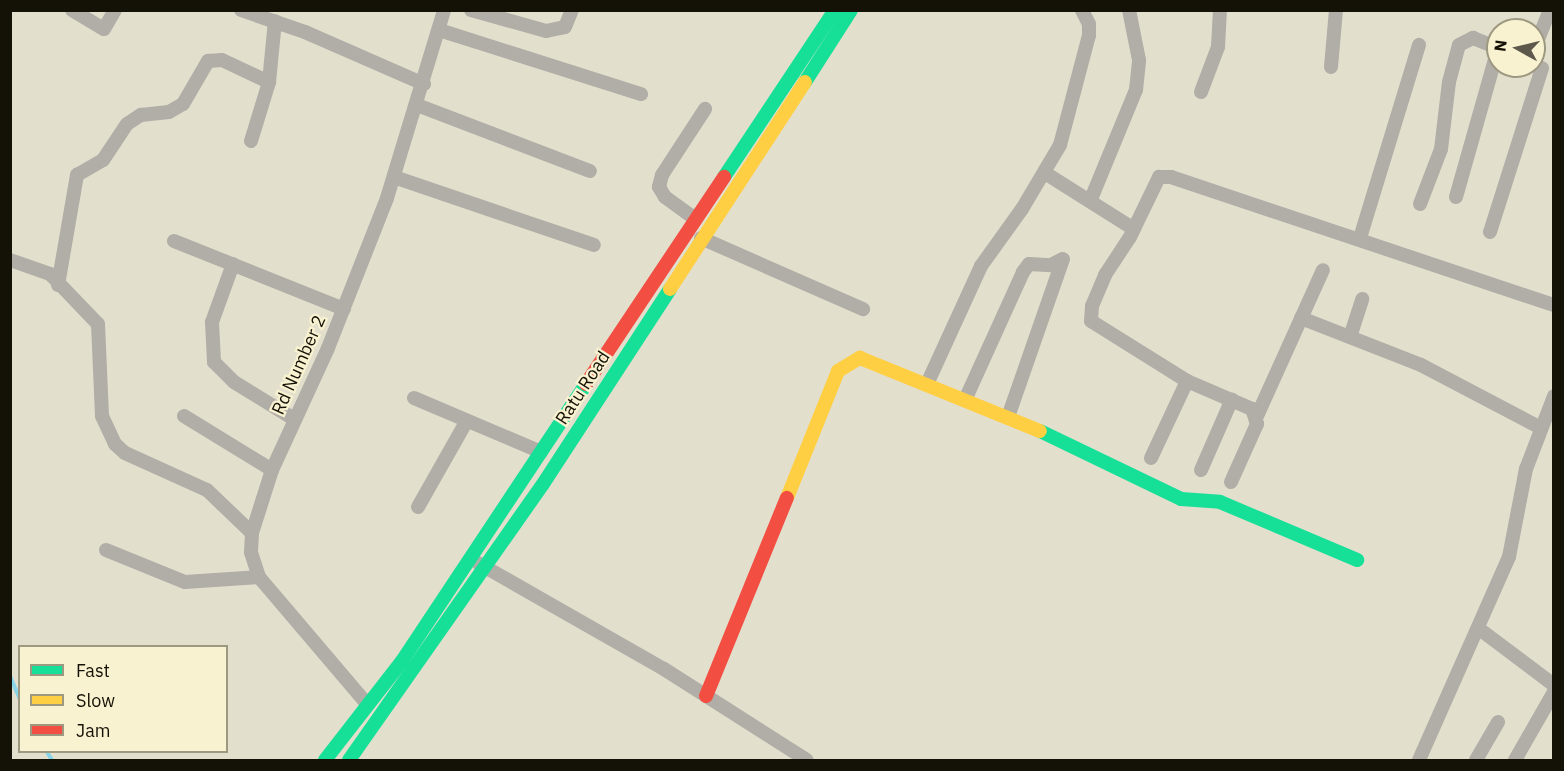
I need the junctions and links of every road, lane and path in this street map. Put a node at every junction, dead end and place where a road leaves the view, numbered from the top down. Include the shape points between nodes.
1 (72, 10) edge
2 (115, 10) edge
3 (242, 10) edge
4 (444, 10) edge
5 (471, 10) edge
6 (572, 10) edge
7 (817, 10) edge
8 (850, 10) edge
9 (1129, 10) edge
10 (1220, 10) edge
11 (1336, 10) edge
12 (1085, 12) edge
13 (833, 13) edge
14 (275, 21) junction
15 (439, 30) junction
16 (1486, 44) edge
17 (1419, 45) dead end
18 (1331, 67) dead end
19 (1490, 78) edge
20 (1540, 78) edge
21 (269, 82) junction
22 (424, 84) junction
23 (1201, 92) dead end
24 (641, 94) dead end
25 (417, 105) junction
26 (705, 109) dead end
27 (251, 141) dead end
28 (590, 171) dead end
29 (1045, 173) junction
30 (394, 177) junction
31 (1456, 197) dead end
32 (1091, 199) junction
33 (1420, 204) dead end
34 (694, 218) junction
35 (1134, 229) junction
36 (1490, 232) dead end
37 (701, 237) junction
38 (1360, 238) junction
39 (174, 241) dead end
40 (594, 244) dead end
41 (10, 260) edge
42 (232, 264) junction
43 (1323, 270) dead end
44 (58, 285) junction
45 (1362, 299) dead end
46 (1554, 305) edge
47 (344, 309) junction
48 (863, 309) dead end
49 (1301, 318) junction
50 (1350, 337) junction
51 (1187, 381) junction
52 (927, 384) junction
53 (1554, 396) edge
54 (414, 398) dead end
55 (1232, 399) junction
56 (965, 400) junction
57 (184, 416) dead end
58 (1257, 416) junction
59 (1008, 417) junction
60 (294, 419) junction
61 (1546, 421) edge
62 (466, 422) junction
63 (541, 452) junction
64 (1151, 458) dead end
65 (272, 470) junction
66 (1201, 470) dead end
67 (1231, 482) dead end
68 (418, 507) dead end
69 (252, 533) junction
70 (106, 550) dead end
71 (471, 558) junction
72 (1358, 560) dead end
73 (485, 568) junction
74 (259, 577) junction
75 (1478, 628) junction
76 (1554, 685) edge
77 (1554, 692) edge
78 (706, 696) junction
79 (367, 704) junction
80 (1498, 722) dead end
81 (334, 748) junction
82 (354, 759) edge
83 (325, 760) edge
84 (807, 760) edge
85 (1419, 760) edge
86 (1476, 760) edge
87 (1515, 760) edge

1 - 2 street via 104,29
3 - 14 street
4 - 15 street, Rd Number 2
5 - 6 street via 546,31 565,27
7 - 13 street
8 - 37 main road, Ratu Road
9 - 32 street via 1139,60 1136,90
10 - 23 street via 1218,47
11 - 18 street
12 - 29 street via 1089,35 1075,101 1060,145
13 - 34 main road, Ratu Road
14 - 21 street
14 - 22 street
15 - 22 street, Rd Number 2
15 - 24 street
16 - 33 street via 1473,38 1459,45 1449,82 1441,149
17 - 38 street
19 - 31 street
20 - 36 street
21 - 27 street
21 - 44 street via 222,60 208,61 183,104 169,112 141,115 127,124 103,160 77,175
22 - 25 street, Rd Number 2
25 - 28 street
25 - 30 street, Rd Number 2
26 - 34 street via 662,176 659,187 665,198
29 - 32 street
29 - 52 street via 981,266
30 - 40 street
30 - 47 street, Rd Number 2
32 - 35 street
34 - 63 main road, Ratu Road
35 - 38 street via 1153,186 1165,176
35 - 51 street via 1105,275 1092,306 1091,321
37 - 48 street
37 - 73 main road, Ratu Road
38 - 46 street
39 - 42 street
41 - 44 street via 39,268
42 - 47 street
42 - 60 street via 213,322 214,363 234,382
43 - 49 street
44 - 69 street via 98,324 100,404 107,434 125,453 207,490
45 - 50 street
47 - 60 street, Rd Number 2
49 - 50 street
49 - 58 street
50 - 61 street
51 - 55 street
51 - 64 street
52 - 56 main road
52 - 78 main road via 860,358 838,371
53 - 61 street
54 - 62 street
55 - 58 street
55 - 66 street
56 - 59 main road
56 - 59 street via 1023,272 1029,264 1051,265 1063,259
57 - 65 street
58 - 67 street
59 - 72 main road via 1181,499 1220,502
60 - 65 street, Rd Number 2
61 - 75 street via 1526,469 1509,557
62 - 63 street
62 - 68 street
63 - 71 main road, Ratu Road
65 - 69 street, Rd Number 2
69 - 74 street, Rd Number 2 via 251,552
70 - 74 street via 185,582
71 - 73 street
71 - 79 main road, Ratu Road via 402,661
73 - 78 street
73 - 82 main road, Ratu Road
74 - 79 street, Rd Number 2
75 - 76 street
75 - 85 street
77 - 87 street
78 - 84 street
79 - 81 main road, Ratu Road
80 - 86 street
81 - 82 street
81 - 83 main road, Ratu Road

